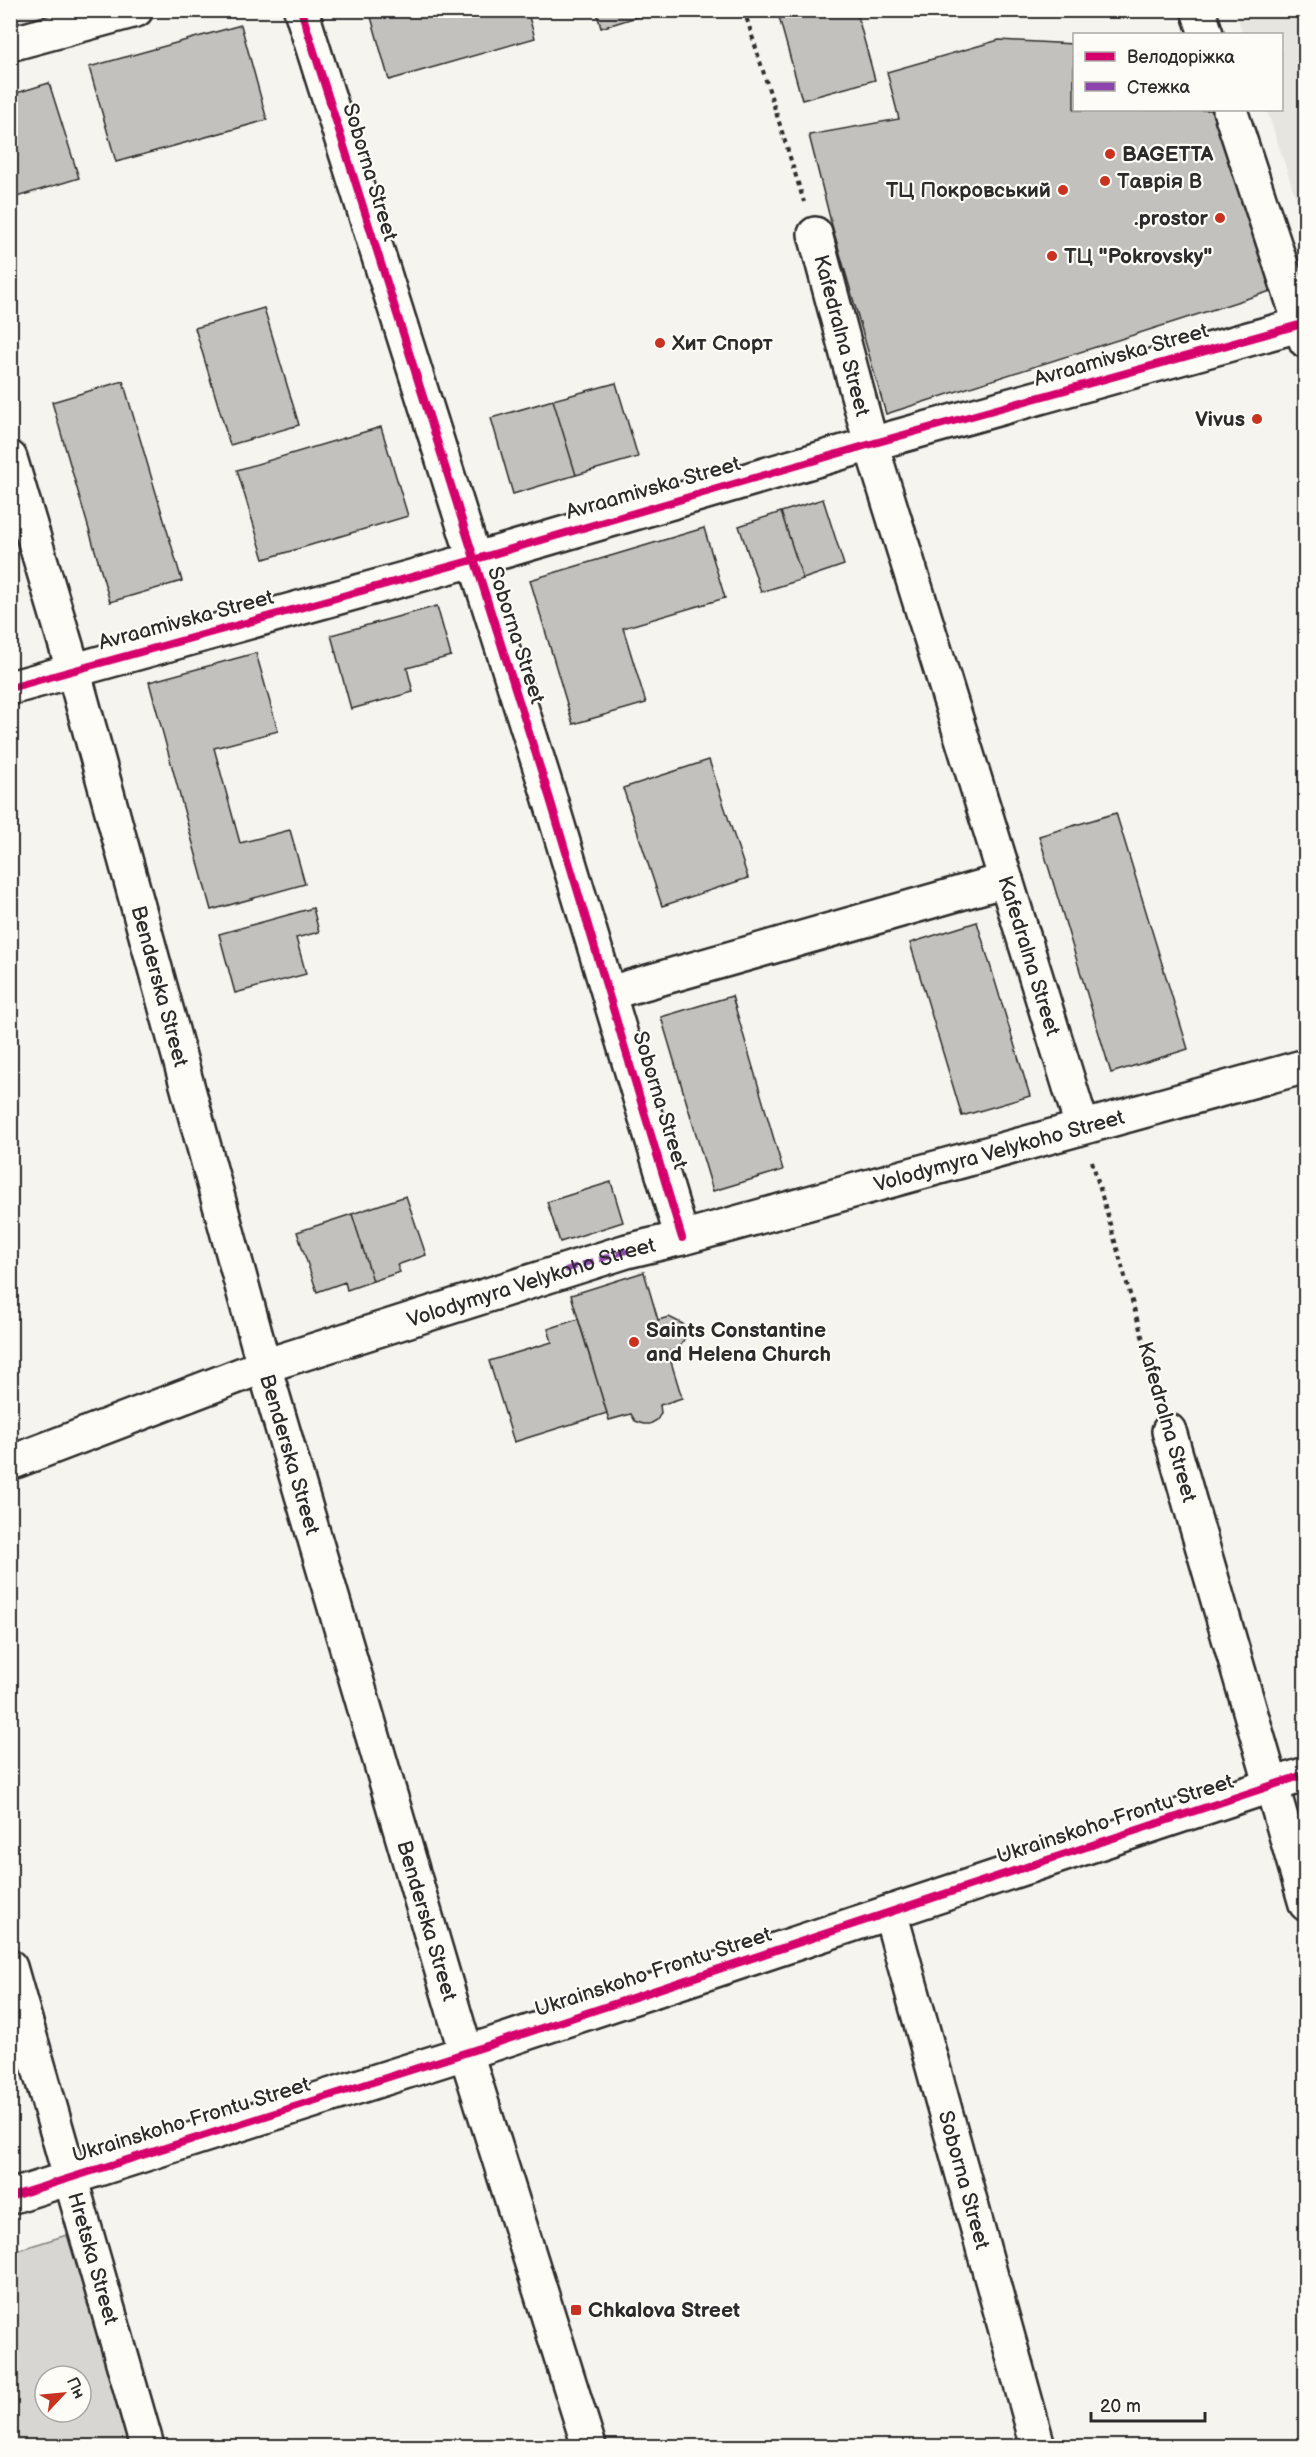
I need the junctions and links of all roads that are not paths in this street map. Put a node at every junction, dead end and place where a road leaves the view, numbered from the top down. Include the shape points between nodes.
1 (136, 10) edge
2 (301, 10) edge
3 (1198, 10) edge
4 (1206, 33) edge
5 (10, 44) edge
6 (1230, 111) edge
7 (814, 234) road end
8 (1304, 329) edge
9 (871, 444) junction
10 (10, 458) edge
11 (473, 560) junction
12 (73, 669) junction
13 (10, 688) edge
14 (1006, 880) junction
15 (609, 993) junction
16 (1305, 1065) edge
17 (1082, 1126) junction
18 (682, 1238) junction
19 (264, 1366) junction
20 (1169, 1431) road end
21 (10, 1462) edge
22 (1305, 1774) edge
23 (1271, 1786) junction
24 (1305, 1904) edge
25 (890, 1912) junction
26 (10, 1967) edge
27 (466, 2053) junction
28 (69, 2177) junction
29 (10, 2197) edge
30 (147, 2446) edge
31 (590, 2446) edge
32 (1038, 2446) edge

1 - 5 street
2 - 11 street, Soborna Street
3 - 4 street
6 - 8 street
7 - 9 street, Kafedralna Street
8 - 9 street, Avraamivska Street
9 - 11 street, Avraamivska Street
9 - 14 street, Kafedralna Street
10 - 12 street, Benderska Street
11 - 12 street, Avraamivska Street
11 - 15 street, Soborna Street
12 - 13 street, Avraamivska Street
12 - 19 street, Benderska Street
14 - 15 street
14 - 17 street, Kafedralna Street
15 - 18 street, Soborna Street
16 - 17 street, Volodymyra Velykoho Street
17 - 18 street, Volodymyra Velykoho Street
18 - 19 street, Volodymyra Velykoho Street via 627,1251
19 - 21 street, Volodymyra Velykoho Street
19 - 27 street, Benderska Street
20 - 23 street, Kafedralna Street
22 - 23 street, Ukrainskoho Frontu Street
23 - 24 street, Kafedralna Street
23 - 25 street, Ukrainskoho Frontu Street
25 - 27 street, Ukrainskoho Frontu Street
25 - 32 street, Soborna Street
26 - 28 street, Hretska Street
27 - 28 street, Ukrainskoho Frontu Street
27 - 31 street, Benderska Street
28 - 29 street, Ukrainskoho Frontu Street
28 - 30 street, Hretska Street

